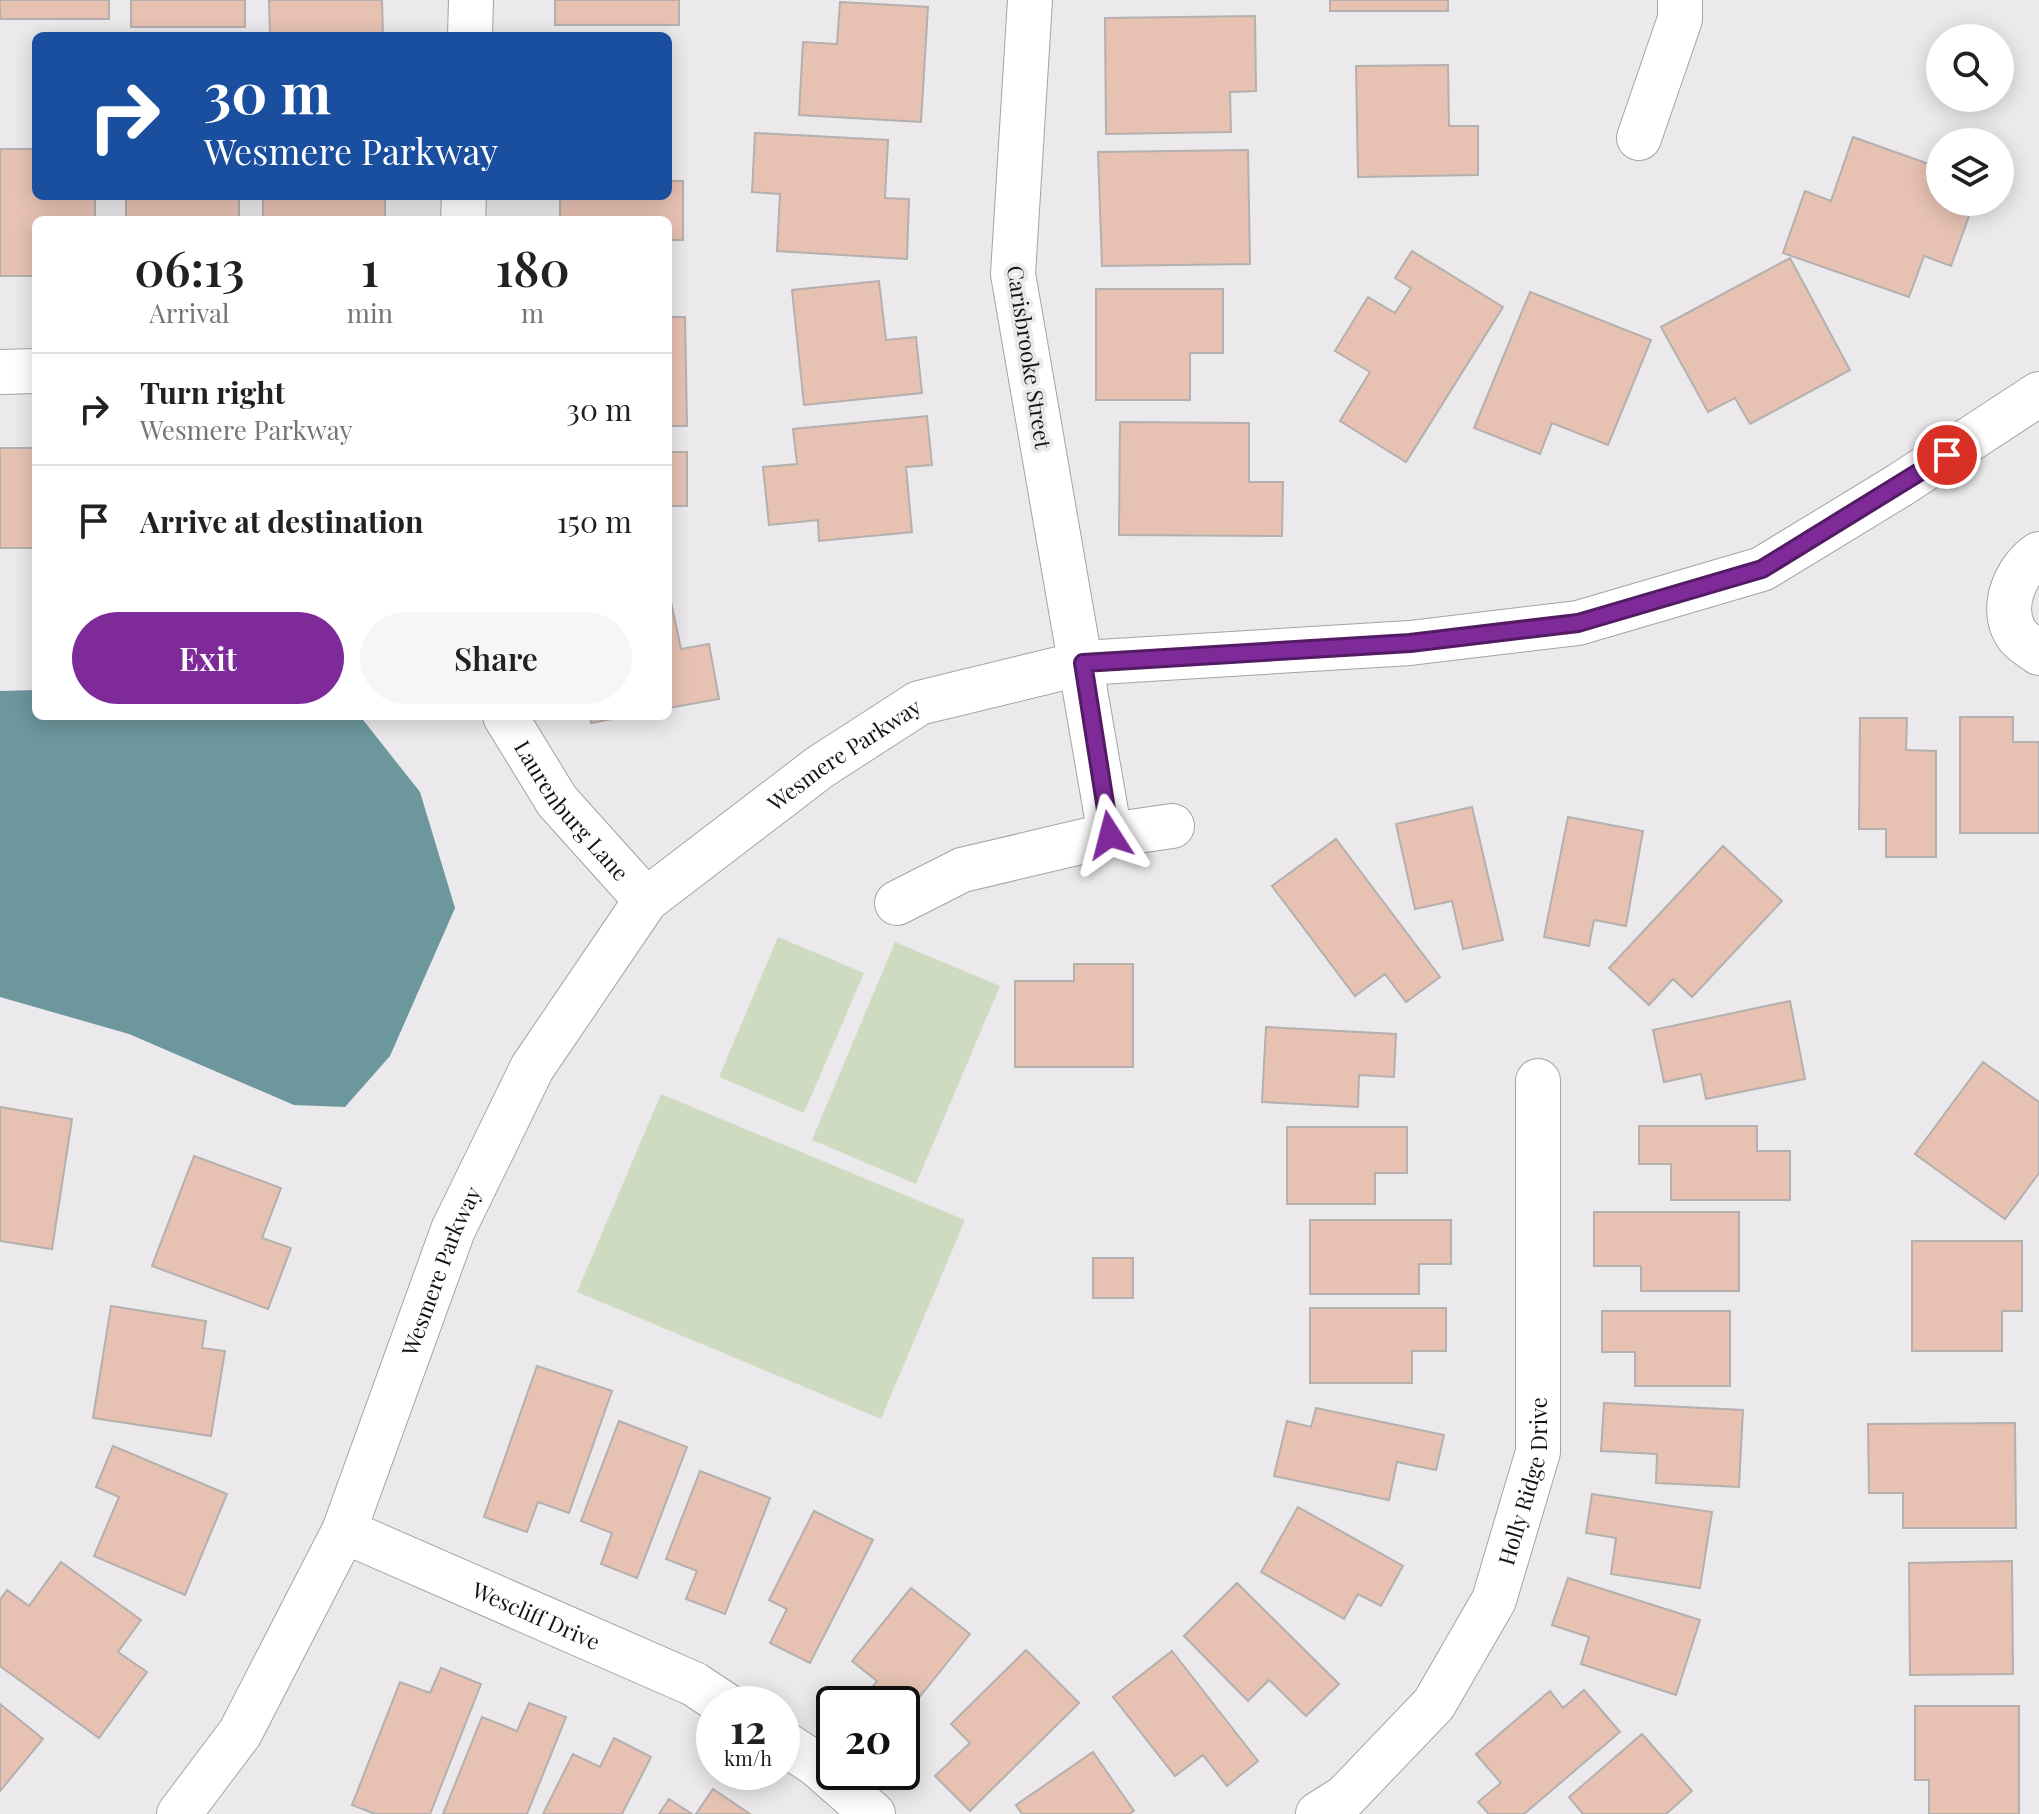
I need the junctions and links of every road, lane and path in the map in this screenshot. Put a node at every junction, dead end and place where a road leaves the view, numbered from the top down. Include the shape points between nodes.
1 (471, 0) edge
2 (1030, 0) edge
3 (1680, 0) edge
4 (470, 32) edge
5 (1639, 138) dead end
6 (32, 371) edge
7 (0, 372) edge
8 (2039, 394) edge
9 (2039, 554) edge
10 (2039, 653) edge
11 (1083, 663) junction
12 (507, 720) edge
13 (1172, 826) dead end
14 (1110, 835) junction
15 (646, 900) junction
16 (897, 903) dead end
17 (1538, 1081) dead end
18 (344, 1531) junction
19 (697, 1686) edge
20 (800, 1754) edge
21 (1341, 1808) edge
22 (179, 1814) edge
23 (873, 1814) edge

1 - 4 street
2 - 11 street, Carisbrooke Street via 1013,274
3 - 5 street via 1680,19
6 - 7 street
8 - 11 street, Wesmere Parkway via 1762,569 1578,623 1410,643
9 - 10 street via 2025,563 2013,586 2008,618 2017,635
11 - 14 street, Carisbrooke Street
11 - 15 street, Wesmere Parkway via 919,703 820,767
12 - 15 street, Laurenburg Lane via 557,801
13 - 14 street
14 - 16 street via 962,870
15 - 18 street, Wesmere Parkway via 532,1068 453,1230
17 - 21 street, Holly Ridge Drive via 1538,1452 1494,1600 1434,1704
18 - 19 street, Wescliff Drive
18 - 22 street, Wesmere Parkway via 240,1733
20 - 23 street

